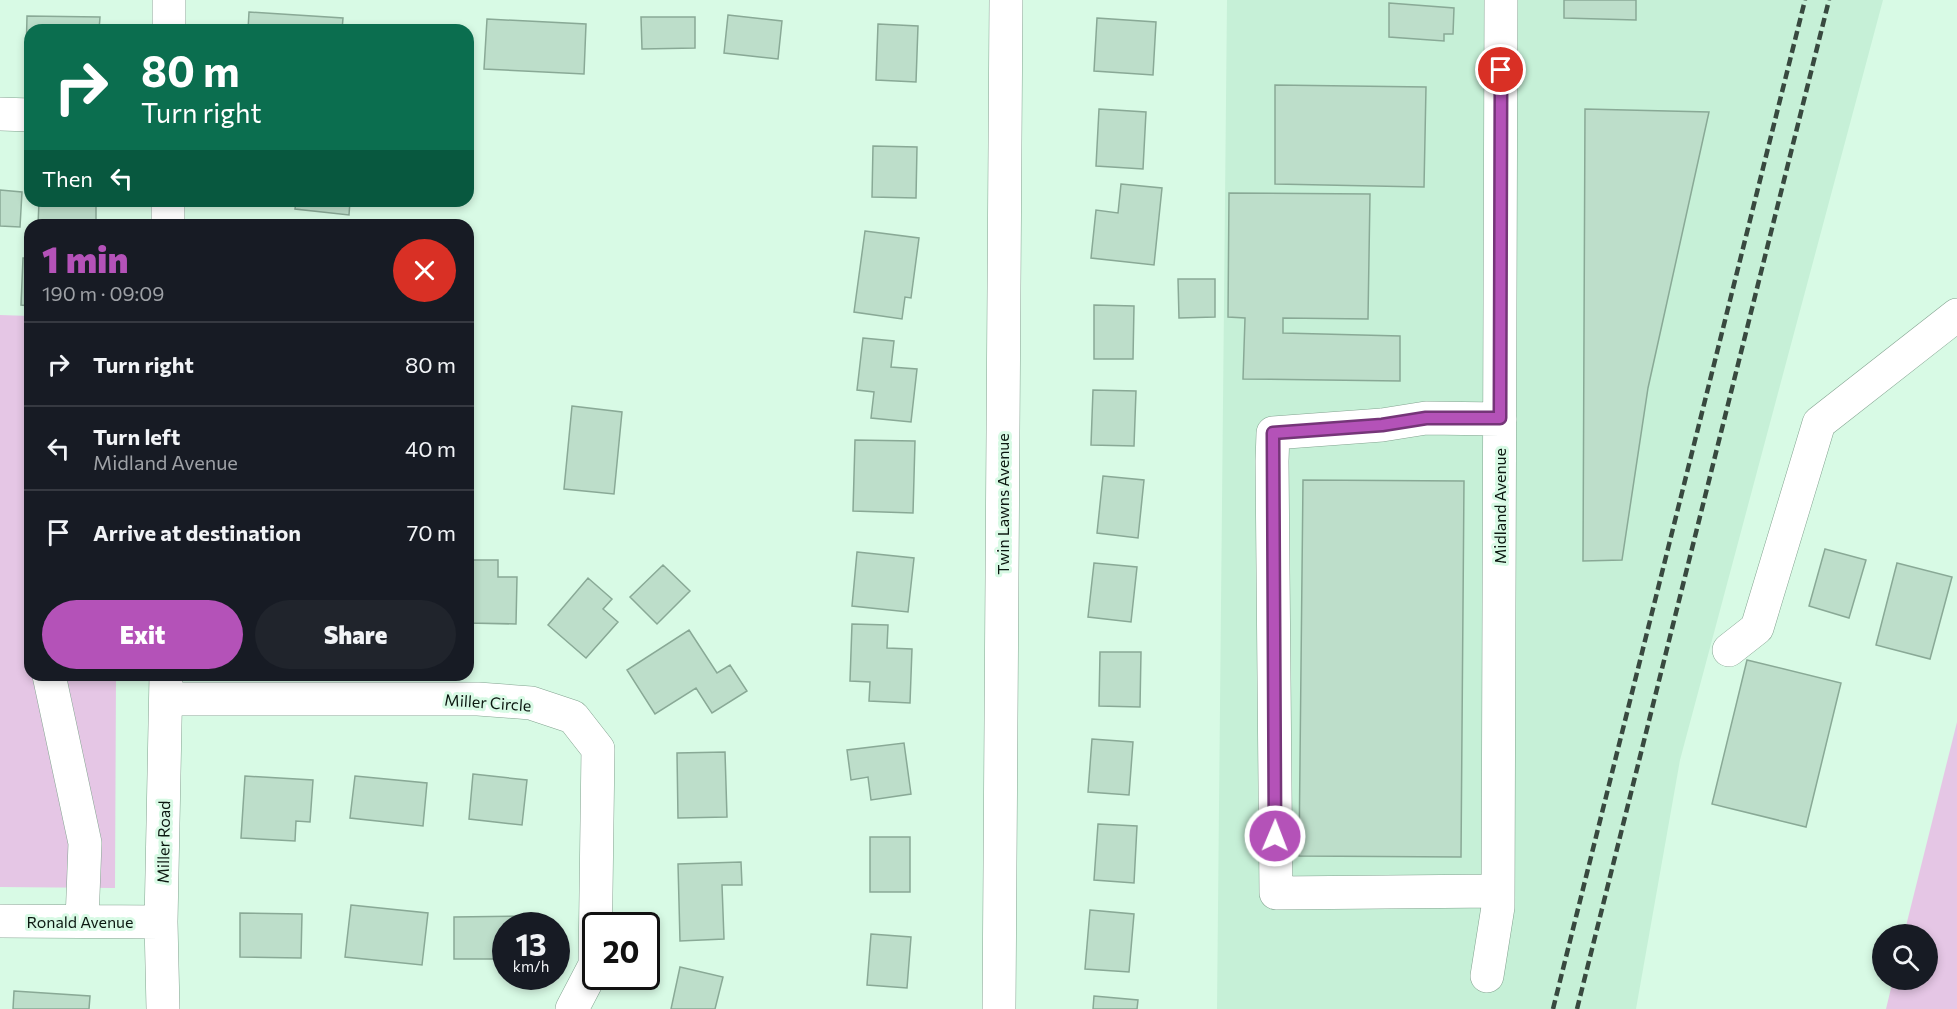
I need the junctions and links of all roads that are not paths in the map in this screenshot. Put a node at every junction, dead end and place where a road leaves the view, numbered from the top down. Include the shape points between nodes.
1 (169, 0) edge
2 (1006, 0) edge
3 (1502, 0) edge
4 (169, 24) edge
5 (0, 114) edge
6 (24, 115) edge
7 (1957, 315) edge
8 (1500, 418) junction
9 (1729, 650) dead end
10 (50, 681) edge
11 (166, 687) edge
12 (1497, 891) junction
13 (0, 921) edge
14 (82, 921) junction
15 (161, 922) junction
16 (1487, 976) dead end
17 (163, 1009) edge
18 (572, 1009) edge
19 (999, 1009) edge

1 - 4 street
2 - 19 street, Twin Lawns Avenue
3 - 8 street, Midland Avenue
5 - 6 street
7 - 9 street via 1819,423 1757,628
8 - 12 street, Midland Avenue
8 - 12 street via 1426,418 1273,433 1272,461 1276,893
10 - 14 street via 85,843
11 - 15 street, Miller Road
11 - 18 street, Miller Circle via 478,699 531,703 573,717 598,749 595,965
12 - 16 street, Midland Avenue
13 - 14 street, Ronald Avenue
14 - 15 street, Ronald Avenue
15 - 17 street, Miller Road

